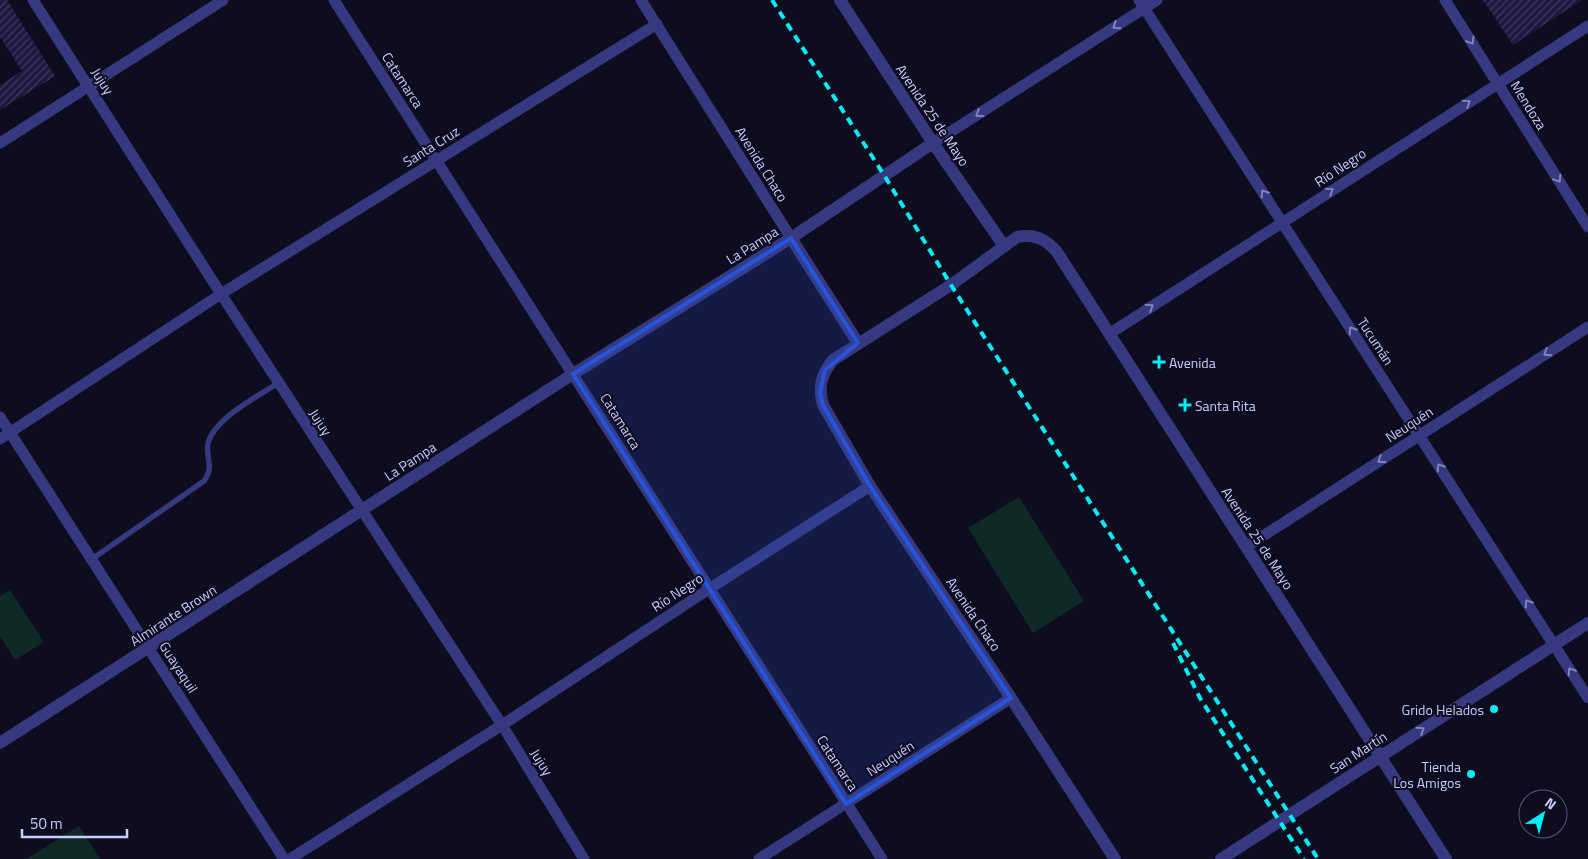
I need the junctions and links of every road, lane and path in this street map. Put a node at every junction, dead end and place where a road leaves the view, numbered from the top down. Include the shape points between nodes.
1 (33, 0) edge
2 (223, 0) edge
3 (334, 0) edge
4 (641, 0) edge
5 (840, 0) edge
6 (1157, 0) edge
7 (1445, 0) edge
8 (1142, 4) edge
9 (657, 24) junction
10 (1588, 26) edge
11 (1497, 84) junction
12 (88, 86) junction
13 (0, 143) edge
14 (933, 143) junction
15 (437, 160) junction
16 (1282, 222) junction
17 (1588, 227) edge
18 (791, 238) junction
19 (1004, 246) junction
20 (221, 294) junction
21 (1588, 327) edge
22 (1109, 334) junction
23 (858, 343) junction
24 (573, 374) junction
25 (278, 383) junction
26 (0, 417) edge
27 (10, 432) junction
28 (1420, 435) junction
29 (0, 439) edge
30 (870, 486) junction
31 (360, 510) junction
32 (1246, 547) junction
33 (92, 559) junction
34 (709, 589) junction
35 (1588, 623) edge
36 (1554, 644) junction
37 (149, 648) junction
38 (1011, 698) junction
39 (1588, 698) edge
40 (502, 726) junction
41 (0, 743) edge
42 (1380, 756) junction
43 (846, 804) junction
44 (284, 859) edge
45 (290, 859) edge
46 (584, 859) edge
47 (759, 859) edge
48 (882, 859) edge
49 (1115, 859) edge
50 (1221, 859) edge
51 (1446, 859) edge

1 - 12 street, Jujuy
2 - 12 street
3 - 15 street, Catamarca
4 - 9 street, Avenida Chaco
5 - 14 street, Avenida 25 de Mayo
6 - 8 street, La Pampa
7 -> 11 street, Mendoza
8 -> 14 street, La Pampa
16 -> 8 street, Tucumán
9 - 15 street, Santa Cruz
9 - 18 street, Avenida Chaco
10 - 11 street, Río Negro
16 -> 11 street, Río Negro
11 -> 17 street, Mendoza
12 - 13 street
12 - 20 street, Jujuy
14 - 18 street, La Pampa
14 - 19 street, Avenida 25 de Mayo
15 - 20 street, Santa Cruz
15 - 24 street, Catamarca
22 -> 16 street, Río Negro
28 -> 16 street, Tucumán
18 - 23 street, Avenida Chaco
18 - 24 street, La Pampa
19 - 22 street, Avenida 25 de Mayo via 1017,237 1028,235 1050,243
19 - 23 street
20 - 25 street, Jujuy
20 - 27 street, Santa Cruz
21 -> 28 street, Neuquén
22 - 32 street, Avenida 25 de Mayo
23 - 30 street, Avenida Chaco via 833,360 825,370 820,393 823,405
24 - 31 street, La Pampa
24 - 34 street, Catamarca
25 - 31 street, Jujuy
25 - 33 lane via 221,421 211,435 209,474 204,481
26 - 27 street, Guayaquil
27 - 29 street, Santa Cruz
27 - 33 street, Guayaquil
28 -> 32 street, Neuquén
36 -> 28 street, Tucumán
30 - 34 street, Río Negro
30 - 38 street, Avenida Chaco
31 - 37 street, Almirante Brown
31 - 40 street, Jujuy
32 - 42 street, Avenida 25 de Mayo
33 - 37 street, Guayaquil
34 - 40 street, Río Negro
34 - 43 street, Catamarca
35 - 36 street, San Martín
39 -> 36 street, Tucumán
42 -> 36 street, San Martín
37 - 41 street, Almirante Brown
37 - 44 street, Guayaquil
38 - 43 street, Neuquén
38 - 49 street, Avenida Chaco
40 - 45 street, Río Negro
40 - 46 street, Jujuy
42 - 50 street, San Martín
42 - 51 street, Avenida 25 de Mayo
43 - 47 street, Neuquén
43 - 48 street, Catamarca

